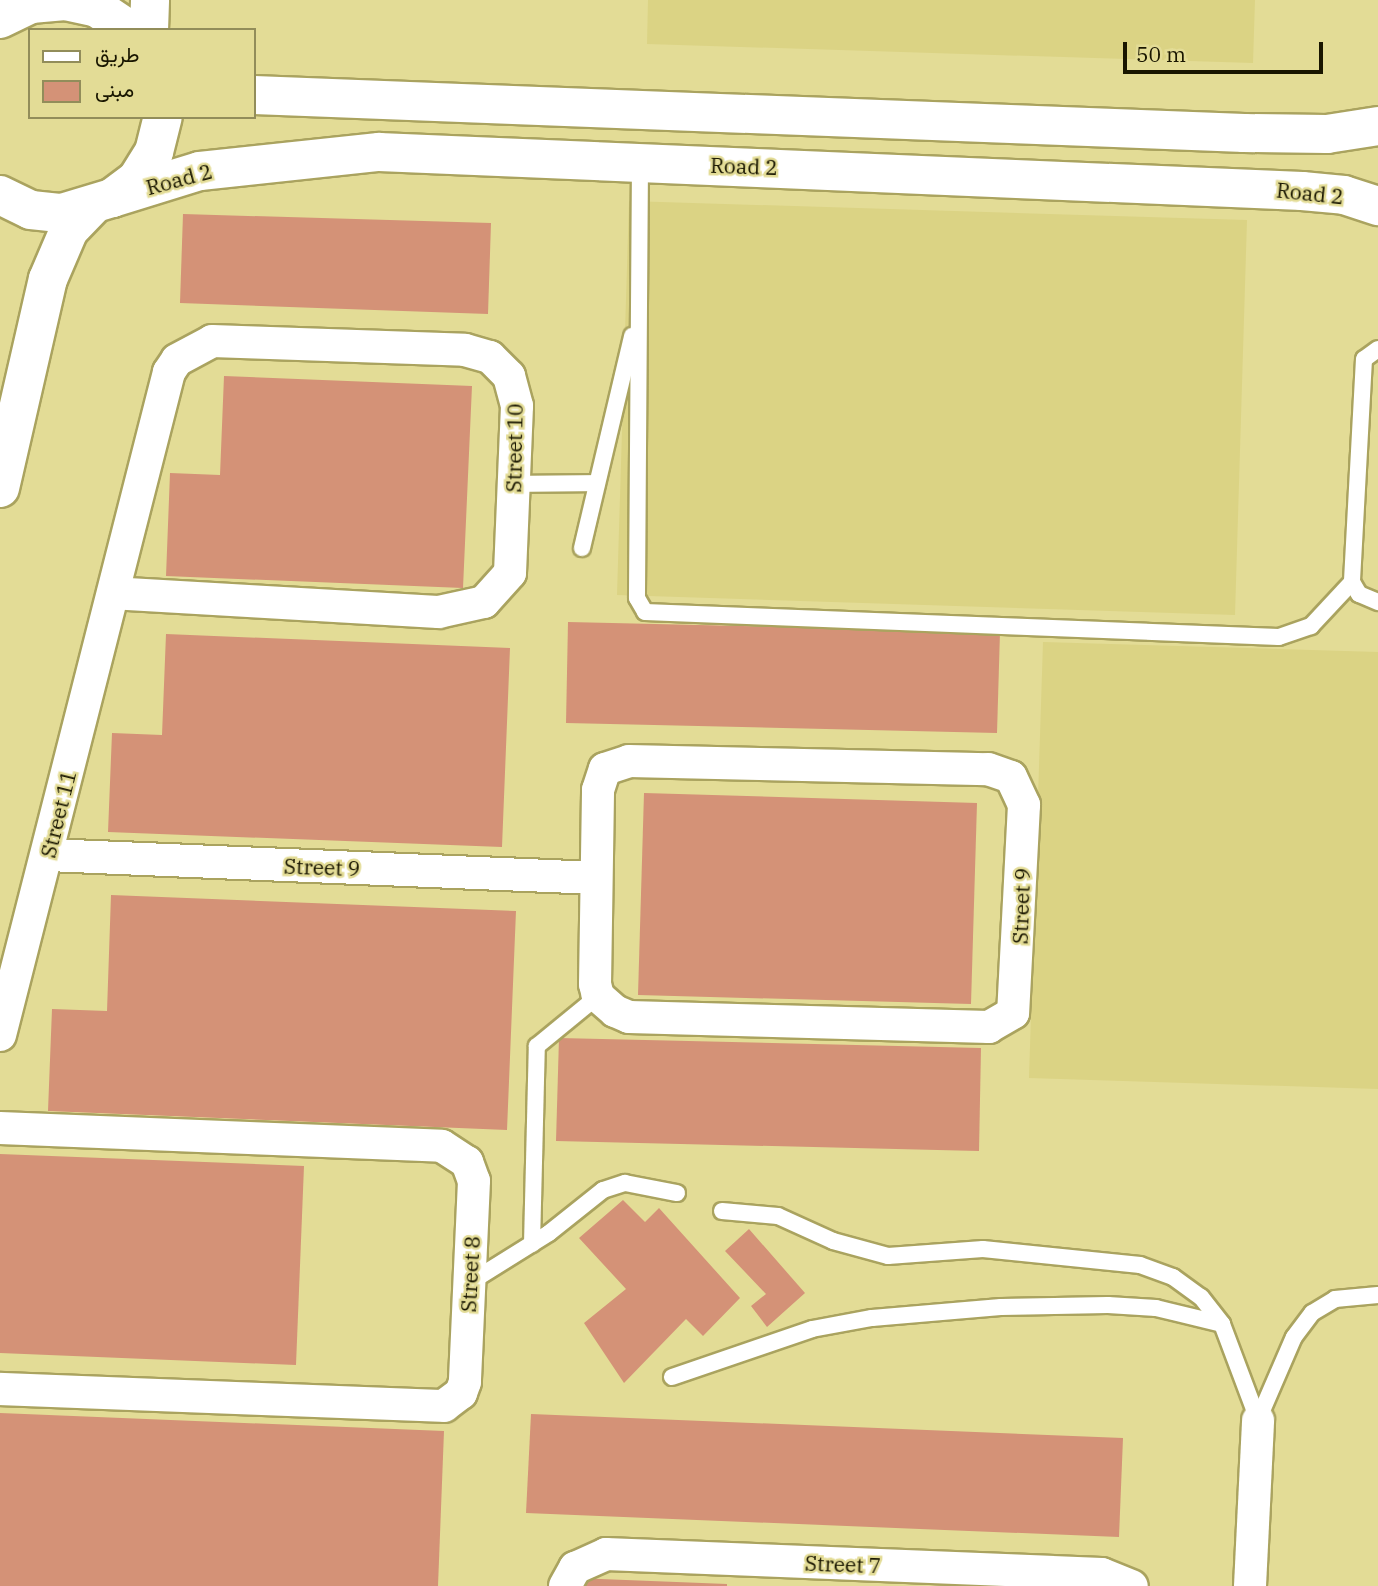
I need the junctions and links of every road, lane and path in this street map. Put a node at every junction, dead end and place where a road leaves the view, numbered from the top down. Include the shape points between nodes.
1 (150, 0) edge
2 (22, 8) edge
3 (127, 28) edge
4 (149, 28) edge
5 (256, 95) edge
6 (715, 112) junction
7 (162, 119) edge
8 (1378, 126) edge
9 (1244, 133) junction
10 (640, 162) junction
11 (713, 165) junction
12 (1242, 187) junction
13 (0, 195) edge
14 (102, 203) junction
15 (1378, 206) edge
16 (639, 307) junction
17 (1378, 349) edge
18 (597, 483) junction
19 (514, 484) junction
20 (0, 488) edge
21 (582, 548) dead end
22 (1352, 582) junction
23 (114, 593) junction
24 (1378, 602) edge
25 (48, 855) junction
26 (596, 878) junction
27 (598, 996) junction
28 (0, 1035) edge
29 (0, 1128) edge
30 (677, 1193) dead end
31 (722, 1211) dead end
32 (531, 1244) junction
33 (469, 1283) junction
34 (1378, 1296) edge
35 (1222, 1324) junction
36 (672, 1377) dead end
37 (0, 1389) edge
38 (1258, 1420) junction
39 (565, 1586) edge
40 (1132, 1586) edge
41 (1250, 1586) edge

1 - 4 street
2 - 3 street via 65,1 97,8
5 - 6 street
6 - 9 street
6 - 11 street via 697,126 693,143 695,153
7 - 14 street via 154,152 137,178
8 - 9 street via 1328,134
9 - 12 street via 1259,144 1267,162 1264,172
10 - 11 street, Road 2
10 - 14 street, Road 2 via 379,152 314,155 200,172
10 - 16 lane
11 - 12 street, Road 2
12 - 15 street, Road 2 via 1344,195
13 - 14 street, Road 2 via 31,210 62,213
14 - 20 street via 69,230 48,279
16 - 18 lane
16 - 22 lane via 637,598 645,612 1279,637 1311,626
17 - 22 lane via 1364,359
18 - 19 lane
18 - 21 lane
19 - 23 street, Street 10 via 510,573 498,592 464,609
19 - 23 street, Street 10 via 514,387 490,358 465,350 212,341 187,351 169,372
22 - 24 lane via 1359,594
23 - 25 street, Street 11
25 - 26 street, Street 9
25 - 28 street, Street 11
26 - 27 street, Street 9
26 - 27 street, Street 9 via 600,778 614,763 988,769 1011,777 1024,805 1017,1002 1000,1023 629,1017
27 - 32 lane via 537,1046
29 - 33 street, Street 8 via 442,1146 467,1161 474,1181
30 - 32 lane via 612,1185
31 - 35 lane via 778,1216 833,1241 888,1256 983,1250 1140,1265 1173,1277 1201,1297
32 - 33 lane
33 - 37 street, Street 8 via 465,1382 461,1393 444,1406
34 - 38 lane via 1335,1299 1312,1312 1294,1337
35 - 36 lane via 1156,1308 1108,1306 1001,1307 872,1318 812,1328
35 - 38 lane
38 - 41 street
39 - 40 street, Street 7 via 575,1568 606,1554 1102,1574

